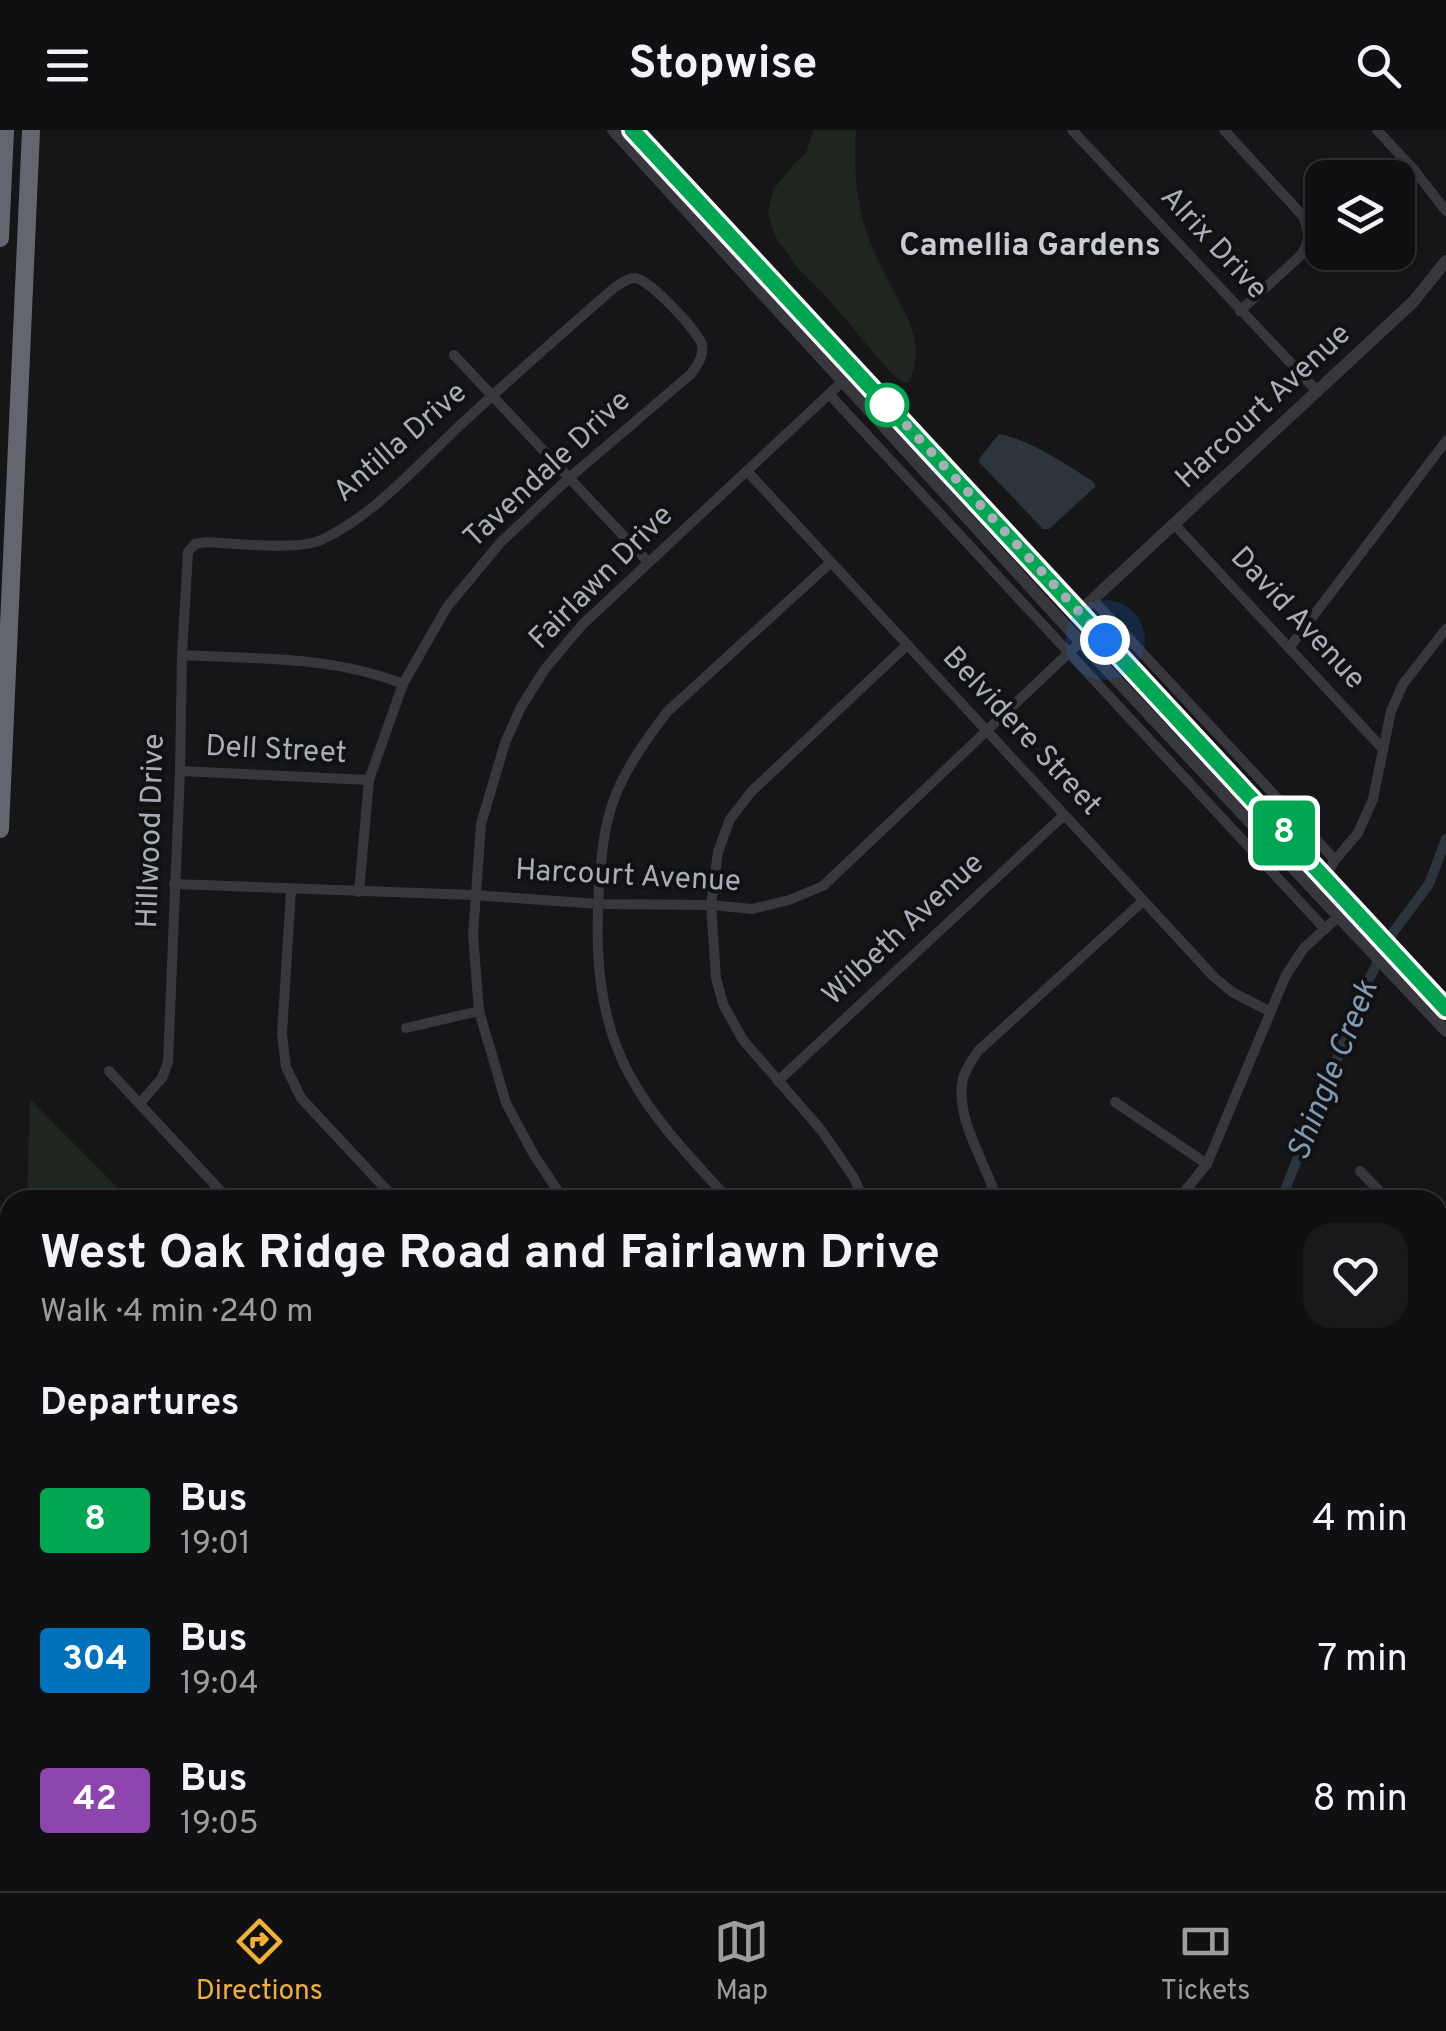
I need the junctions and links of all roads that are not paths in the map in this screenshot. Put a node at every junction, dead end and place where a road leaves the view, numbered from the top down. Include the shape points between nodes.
1 (5, 130) edge
2 (31, 130) edge
3 (613, 130) edge
4 (632, 130) edge
5 (1072, 130) edge
6 (1224, 130) edge
7 (1377, 130) edge
8 (639, 147) junction
9 (1446, 211) edge
10 (0, 238) edge
11 (1446, 262) edge
12 (1240, 312) junction
13 (454, 356) dead end
14 (691, 374) joint
15 (843, 381) junction
16 (1318, 392) junction
17 (830, 395) junction
18 (492, 396) junction
19 (1446, 441) edge
20 (931, 453) junction
21 (747, 471) junction
22 (568, 478) junction
23 (1175, 525) junction
24 (188, 552) joint
25 (648, 562) junction
26 (830, 563) junction
27 (1093, 600) junction
28 (1080, 612) junction
29 (1066, 625) junction
30 (1094, 628) junction
31 (1446, 629) edge
32 (1081, 641) junction
33 (907, 645) junction
34 (1289, 648) junction
35 (1069, 652) junction
36 (182, 655) junction
37 (404, 684) junction
38 (986, 730) junction
39 (1382, 748) junction
40 (180, 771) junction
41 (370, 780) junction
42 (1228, 798) junction
43 (1064, 816) junction
44 (0, 829) edge
45 (1334, 860) junction
46 (1325, 877) junction
47 (174, 884) junction
48 (291, 890) junction
49 (359, 892) junction
50 (474, 895) junction
51 (1143, 901) junction
52 (598, 904) junction
53 (711, 905) junction
54 (1339, 916) junction
55 (1325, 929) junction
56 (1392, 950) junction
57 (1446, 1009) edge
58 (479, 1011) junction
59 (1271, 1012) junction
60 (406, 1028) dead end
61 (1446, 1032) edge
62 (109, 1071) dead end
63 (778, 1081) junction
64 (1115, 1102) dead end
65 (140, 1103) junction
66 (1207, 1164) junction
67 (1360, 1172) dead end
68 (219, 1190) edge
69 (387, 1190) edge
70 (557, 1190) edge
71 (719, 1190) edge
72 (859, 1190) edge
73 (993, 1190) edge
74 (1186, 1190) edge
75 (1378, 1190) edge

1 - 10 highway
2 - 44 highway
3 - 8 street
4 - 8 street
5 - 12 street, Alrix Drive
6 - 12 street via 1303,216 1309,231 1308,247
7 - 9 street
8 - 15 street
8 - 20 street
11 - 16 street, Harcourt Avenue
12 - 16 street, Alrix Drive
13 - 18 street
14 - 18 street, Antilla Drive via 701,358 698,335 637,278 614,288
14 - 22 street, Tavendale Drive
15 - 17 street, Fairlawn Drive
15 - 20 street via 852,377 921,451
15 - 29 street
16 - 23 street, Harcourt Avenue
17 - 21 street, Fairlawn Drive
17 - 35 street
18 - 22 street
18 - 24 street, Antilla Drive via 393,488 318,542 206,542
19 - 34 street
20 - 28 street
21 - 25 street, Fairlawn Drive
21 - 26 street, Belvidere Street
22 - 25 street
22 - 37 street, Tavendale Drive via 500,543 447,607
23 - 27 street, Harcourt Avenue
23 - 34 street, David Avenue
24 - 36 street, Hillwood Drive
25 - 50 street, Fairlawn Drive via 582,625 522,706 481,824
26 - 33 street, Belvidere Street
26 - 52 street via 667,712 646,740 608,817
27 - 28 street, Harcourt Avenue
27 - 45 street
28 - 29 street, Harcourt Avenue
28 - 30 street
29 - 32 street
30 - 32 street, Harcourt Avenue
30 - 46 street
31 - 39 street via 1403,684
32 - 35 street, Harcourt Avenue
32 - 42 street
33 - 38 street, Belvidere Street
33 - 53 street via 730,819
34 - 39 street, David Avenue
35 - 38 street, Harcourt Avenue
35 - 55 street
36 - 37 street via 320,662
36 - 40 street, Hillwood Drive
37 - 41 street, Tavendale Drive
38 - 43 street, Belvidere Street
38 - 53 street, Harcourt Avenue via 823,886 752,909
39 - 45 street via 1358,833
40 - 41 street, Dell Street
40 - 47 street, Hillwood Drive
41 - 49 street, Tavendale Drive
42 - 46 street via 1249,806 1316,879
42 - 54 street
43 - 51 street, Belvidere Street
43 - 63 street, Wilbeth Avenue
45 - 46 street
46 - 56 street
47 - 48 street, Harcourt Avenue
47 - 65 street, Hillwood Drive via 168,1062
48 - 49 street, Harcourt Avenue
48 - 69 street via 286,1067 302,1098
49 - 50 street, Harcourt Avenue
50 - 52 street, Harcourt Avenue
50 - 58 street, Fairlawn Drive
51 - 59 street, Belvidere Street via 1214,977
51 - 73 street via 978,1050 963,1076 970,1131
52 - 53 street, Harcourt Avenue
52 - 71 street via 598,974 608,1026 656,1118
53 - 63 street via 724,1004 743,1040
54 - 55 street
54 - 56 street via 1346,912 1379,947
54 - 61 street
55 - 59 street via 1304,948
56 - 57 street
58 - 60 street
58 - 70 street, Fairlawn Drive via 506,1104
59 - 66 street
62 - 65 street
63 - 72 street via 822,1131
64 - 66 street
65 - 68 street
66 - 74 street
67 - 75 street

